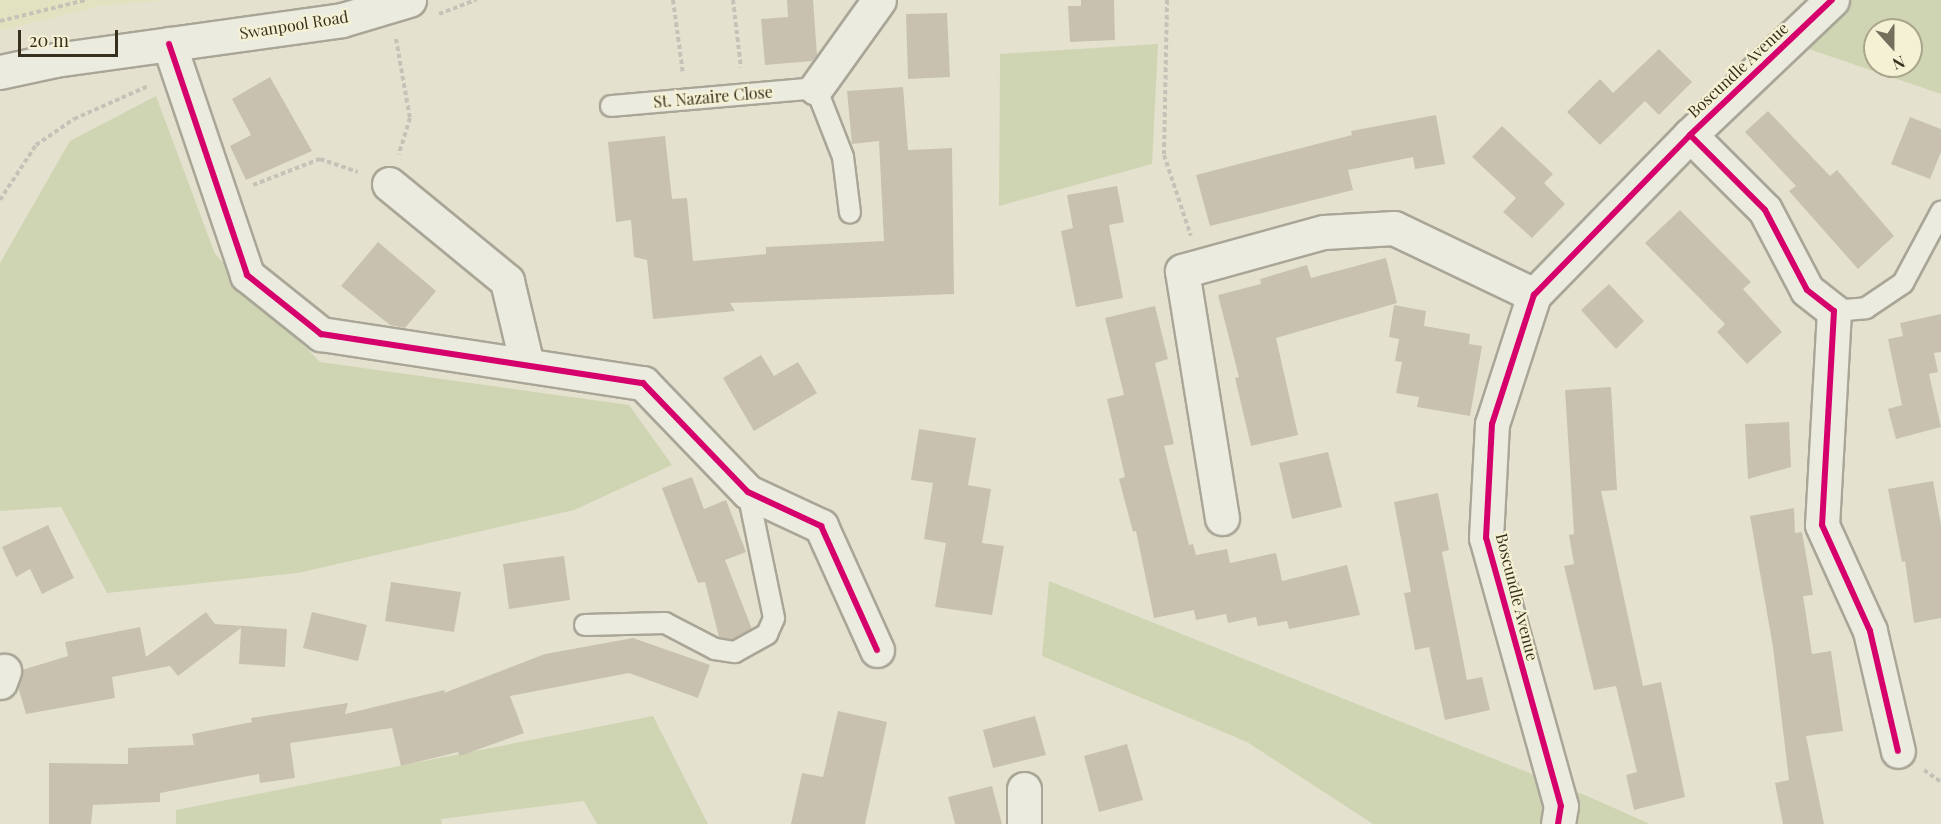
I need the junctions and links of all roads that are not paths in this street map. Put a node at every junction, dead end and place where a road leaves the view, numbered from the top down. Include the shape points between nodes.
1 (879, 0) edge
2 (1832, 0) edge
3 (421, 8) edge
4 (174, 58) junction
5 (0, 72) edge
6 (816, 88) junction
7 (610, 106) dead end
8 (1690, 135) junction
9 (389, 184) road end
10 (1941, 212) edge
11 (850, 213) dead end
12 (1534, 295) junction
13 (1834, 311) junction
14 (527, 365) junction
15 (748, 492) junction
16 (1222, 518) dead end
17 (585, 625) dead end
18 (877, 650) dead end
19 (1898, 751) dead end
20 (1024, 789) dead end
21 (1560, 815) edge
22 (1024, 824) edge

1 - 6 street
2 - 8 street, Boscundle Avenue
3 - 4 street, Swanpool Road via 342,20
4 - 5 street, Swanpool Road
4 - 14 street via 248,275 321,334
6 - 7 lane, St. Nazaire Close
6 - 11 lane via 843,157
8 - 12 street, Boscundle Avenue
8 - 13 street, Boscundle Avenue via 1765,210 1807,290
9 - 14 street via 507,281
10 - 13 lane via 1903,283 1866,308
12 - 16 street via 1394,228 1324,232 1182,271
12 - 21 street, Boscundle Avenue via 1492,424 1486,538
13 - 19 street via 1822,525 1870,631
14 - 15 street via 644,383
15 - 17 lane via 767,568 774,618 767,634 735,652 715,649 665,624
15 - 18 street via 821,526
20 - 22 street

